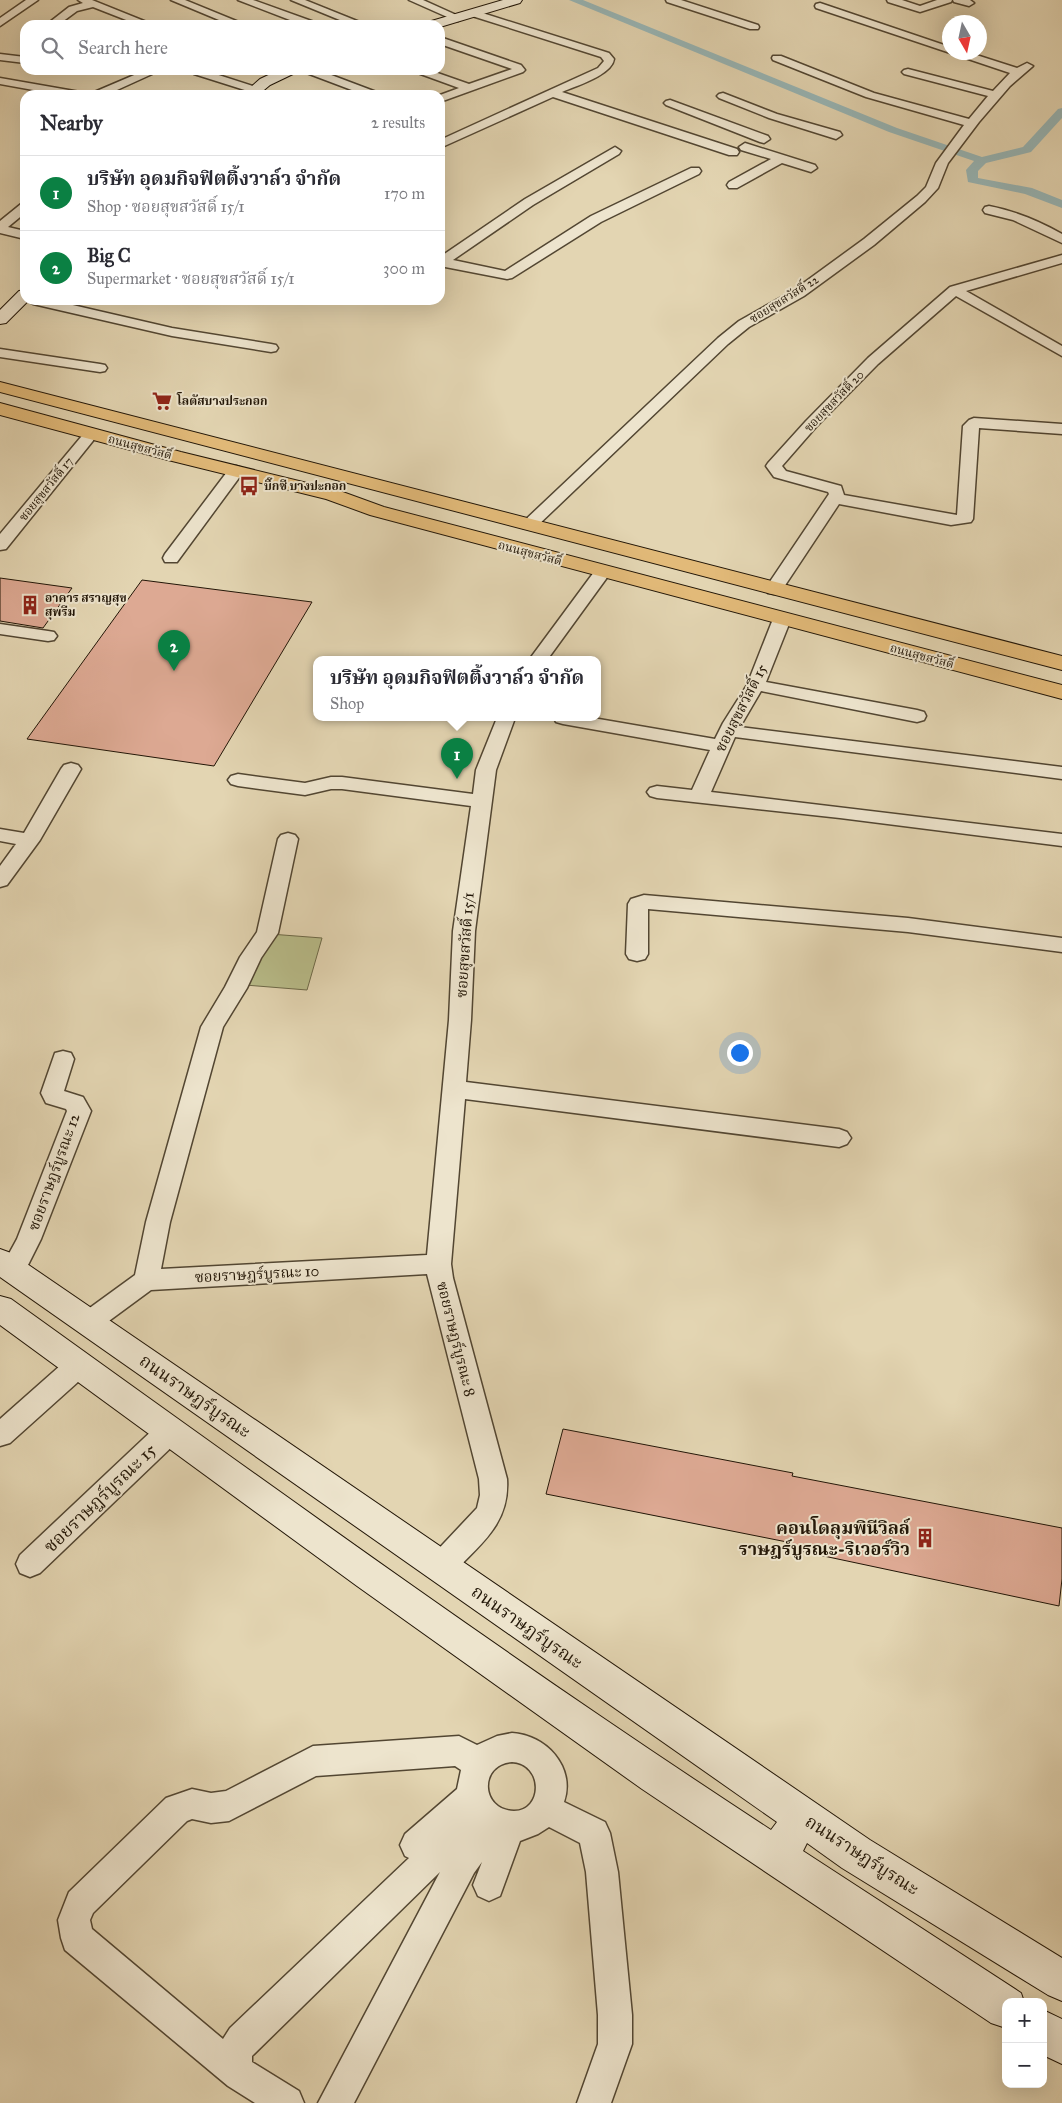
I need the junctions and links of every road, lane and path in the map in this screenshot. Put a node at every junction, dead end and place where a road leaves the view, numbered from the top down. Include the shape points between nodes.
1 (33, 0) edge
2 (176, 0) edge
3 (243, 0) edge
4 (296, 0) edge
5 (414, 0) edge
6 (671, 0) edge
7 (892, 0) edge
8 (947, 0) edge
9 (958, 0) edge
10 (508, 1) edge
11 (88, 2) edge
12 (969, 3) dead end
13 (820, 6) dead end
14 (472, 13) junction
15 (127, 17) junction
16 (458, 18) junction
17 (58, 20) edge
18 (115, 20) edge
19 (135, 20) edge
20 (228, 20) edge
21 (299, 20) edge
22 (349, 20) edge
23 (445, 22) edge
24 (0, 23) edge
25 (754, 27) dead end
26 (445, 42) edge
27 (942, 48) edge
28 (19, 49) dead end
29 (4, 57) edge
30 (777, 58) dead end
31 (20, 59) edge
32 (986, 60) edge
33 (908, 72) dead end
34 (143, 75) edge
35 (206, 75) edge
36 (273, 75) edge
37 (321, 75) edge
38 (433, 75) edge
39 (0, 81) edge
40 (469, 88) junction
41 (51, 90) edge
42 (108, 90) edge
43 (244, 90) edge
44 (256, 90) edge
45 (362, 90) edge
46 (553, 93) junction
47 (997, 95) junction
48 (723, 96) dead end
49 (445, 97) edge
50 (670, 103) dead end
51 (801, 124) junction
52 (972, 124) junction
53 (773, 135) junction
54 (836, 135) dead end
55 (445, 142) edge
56 (615, 151) dead end
57 (733, 152) dead end
58 (780, 159) junction
59 (811, 168) dead end
60 (695, 171) dead end
61 (733, 185) dead end
62 (989, 210) dead end
63 (20, 211) edge
64 (0, 228) edge
65 (20, 234) edge
66 (1062, 239) edge
67 (445, 259) edge
68 (1062, 259) edge
69 (445, 263) edge
70 (955, 290) junction
71 (20, 303) edge
72 (56, 305) edge
73 (0, 319) edge
74 (271, 348) dead end
75 (0, 352) edge
76 (1062, 352) edge
77 (100, 368) dead end
78 (0, 387) edge
79 (0, 409) edge
80 (1062, 429) edge
81 (91, 434) junction
82 (236, 471) junction
83 (834, 498) junction
84 (346, 499) junction
85 (528, 525) junction
86 (0, 545) edge
87 (171, 558) dead end
88 (603, 572) junction
89 (774, 589) junction
90 (782, 619) junction
91 (0, 629) edge
92 (48, 636) dead end
93 (541, 656) edge
94 (1062, 663) edge
95 (1062, 679) edge
96 (756, 685) junction
97 (1062, 692) edge
98 (917, 716) dead end
99 (505, 721) edge
100 (587, 721) edge
101 (726, 738) junction
102 (71, 770) dead end
103 (1062, 772) edge
104 (238, 780) dead end
105 (656, 792) dead end
106 (701, 796) junction
107 (481, 801) junction
108 (0, 834) edge
109 (288, 839) dead end
110 (30, 840) junction
111 (1062, 840) edge
112 (0, 880) edge
113 (1062, 945) edge
114 (637, 954) dead end
115 (63, 1060) dead end
116 (453, 1089) junction
117 (839, 1138) dead end
118 (439, 1264) junction
119 (6, 1265) edge
120 (146, 1280) junction
121 (0, 1308) edge
122 (89, 1322) junction
123 (80, 1365) junction
124 (169, 1432) junction
125 (0, 1435) edge
126 (30, 1564) dead end
127 (440, 1567) junction
128 (480, 1764) junction
129 (545, 1809) junction
130 (488, 1814) junction
131 (802, 1816) junction
132 (416, 1845) dead end
133 (776, 1857) junction
134 (489, 1885) dead end
135 (1062, 1981) edge
136 (1002, 2005) edge
137 (1047, 2034) edge
138 (1062, 2043) edge
139 (240, 2074) junction
140 (287, 2103) edge
141 (335, 2103) edge
142 (594, 2103) edge

1 - 24 street
2 - 20 street
3 - 21 street
4 - 22 street
5 - 16 street
6 - 25 street
7 - 8 street via 920,9
9 - 12 street
10 - 14 main road
11 - 15 street
11 - 17 street
13 - 27 street
14 - 16 main road
14 - 46 street via 609,59 602,70
15 - 18 street
15 - 19 street
16 - 23 main road
26 - 40 street via 519,68
28 - 29 street
29 - 31 street
30 - 52 street via 870,95
32 - 47 street, ซอยสุขสวัสดิ์ 22 via 1022,69
33 - 47 street
34 - 42 street
35 - 43 street
36 - 44 main road
37 - 45 street
38 - 40 street
39 - 41 street
40 - 49 street
46 - 55 street
46 - 57 street
47 - 52 street, ซอยสุขสวัสดิ์ 22
48 - 51 street
50 - 53 street
51 - 53 street
51 - 54 street
52 - 85 street, ซอยสุขสวัสดิ์ 22 via 942,163 932,188 921,200 799,292 744,324 723,341
53 - 58 street via 745,147
56 - 67 street via 529,202
58 - 59 street
58 - 61 street
60 - 69 street via 596,219 507,275
62 - 66 street via 1004,212
63 - 64 street
64 - 65 street
68 - 70 street, ซอยสุขสวัสดิ์ 20
70 - 76 street
70 - 83 street, ซอยสุขสวัสดิ์ 20 via 873,361 774,466 780,474 835,489 837,494
71 - 73 main road
72 - 74 street via 172,332
75 - 77 street
78 - 85 main road, ถนนสุขสวัสดิ์
79 - 81 main road, ถนนสุขสวัสดิ์
80 - 83 street via 974,423 971,426 964,520
81 - 82 main road, ถนนสุขสวัสดิ์
81 - 86 street, ซอยสุขสวัสดิ์ 17
82 - 84 main road, ถนนสุขสวัสดิ์
82 - 87 street
83 - 89 street
84 - 88 main road, ถนนสุขสวัสดิ์ via 376,511
84 - 95 main road via 523,540
85 - 89 main road, ถนนสุขสวัสดิ์
88 - 90 main road, ถนนสุขสวัสดิ์
88 - 93 street
89 - 94 main road, ถนนสุขสวัสดิ์
90 - 96 street, ซอยสุขสวัสดิ์ 15
90 - 97 main road, ถนนสุขสวัสดิ์
91 - 92 street
96 - 98 street
96 - 101 street, ซอยสุขสวัสดิ์ 15
99 - 107 street, ซอยสุขสวัสดิ์ 15/1 via 486,770
100 - 101 street
101 - 103 street
101 - 106 street, ซอยสุขสวัสดิ์ 15
102 - 110 street
104 - 107 street via 305,789 342,783
105 - 106 street
106 - 111 street
107 - 116 street, ซอยสุขสวัสดิ์ 15/1 via 464,931
108 - 110 street
109 - 120 street via 267,933 212,1028 158,1222
110 - 112 street
113 - 114 street via 908,926 644,902 638,904
115 - 119 street, ซอยราษฎร์บูรณะ 12 via 52,1093 54,1097 75,1103 79,1110 29,1239
116 - 117 street
116 - 118 street, ซอยราษฎร์บูรณะ 8
118 - 120 street, ซอยราษฎร์บูรณะ 10
118 - 127 street, ซอยราษฎร์บูรณะ 8 via 493,1479 494,1494 489,1514
119 - 122 main road, ถนนราษฎร์บูรณะ
120 - 122 street
121 - 123 main road
122 - 127 main road, ถนนราษฎร์บูรณะ
123 - 124 main road
123 - 125 street
124 - 126 street, ซอยราษฎร์บูรณะ 15
124 - 133 main road via 655,1776
127 - 131 main road, ถนนราษฎร์บูรณะ
128 - 129 street via 498,1750 532,1752 549,1770 552,1783 551,1797
128 - 130 street via 472,1788
128 - 139 street via 459,1751 313,1761 229,1806 211,1808 192,1804 177,1809 80,1903 74,1920 77,1938
129 - 130 street via 525,1824
129 - 142 street via 594,1833 602,1872 616,2015 610,2062
130 - 132 street
130 - 134 street via 502,1852
130 - 139 street via 242,2040 234,2049 232,2061
130 - 141 street
131 - 133 main road
131 - 135 main road, ถนนราษฎร์บูรณะ via 856,1854
133 - 136 main road
137 - 138 main road
139 - 140 street

